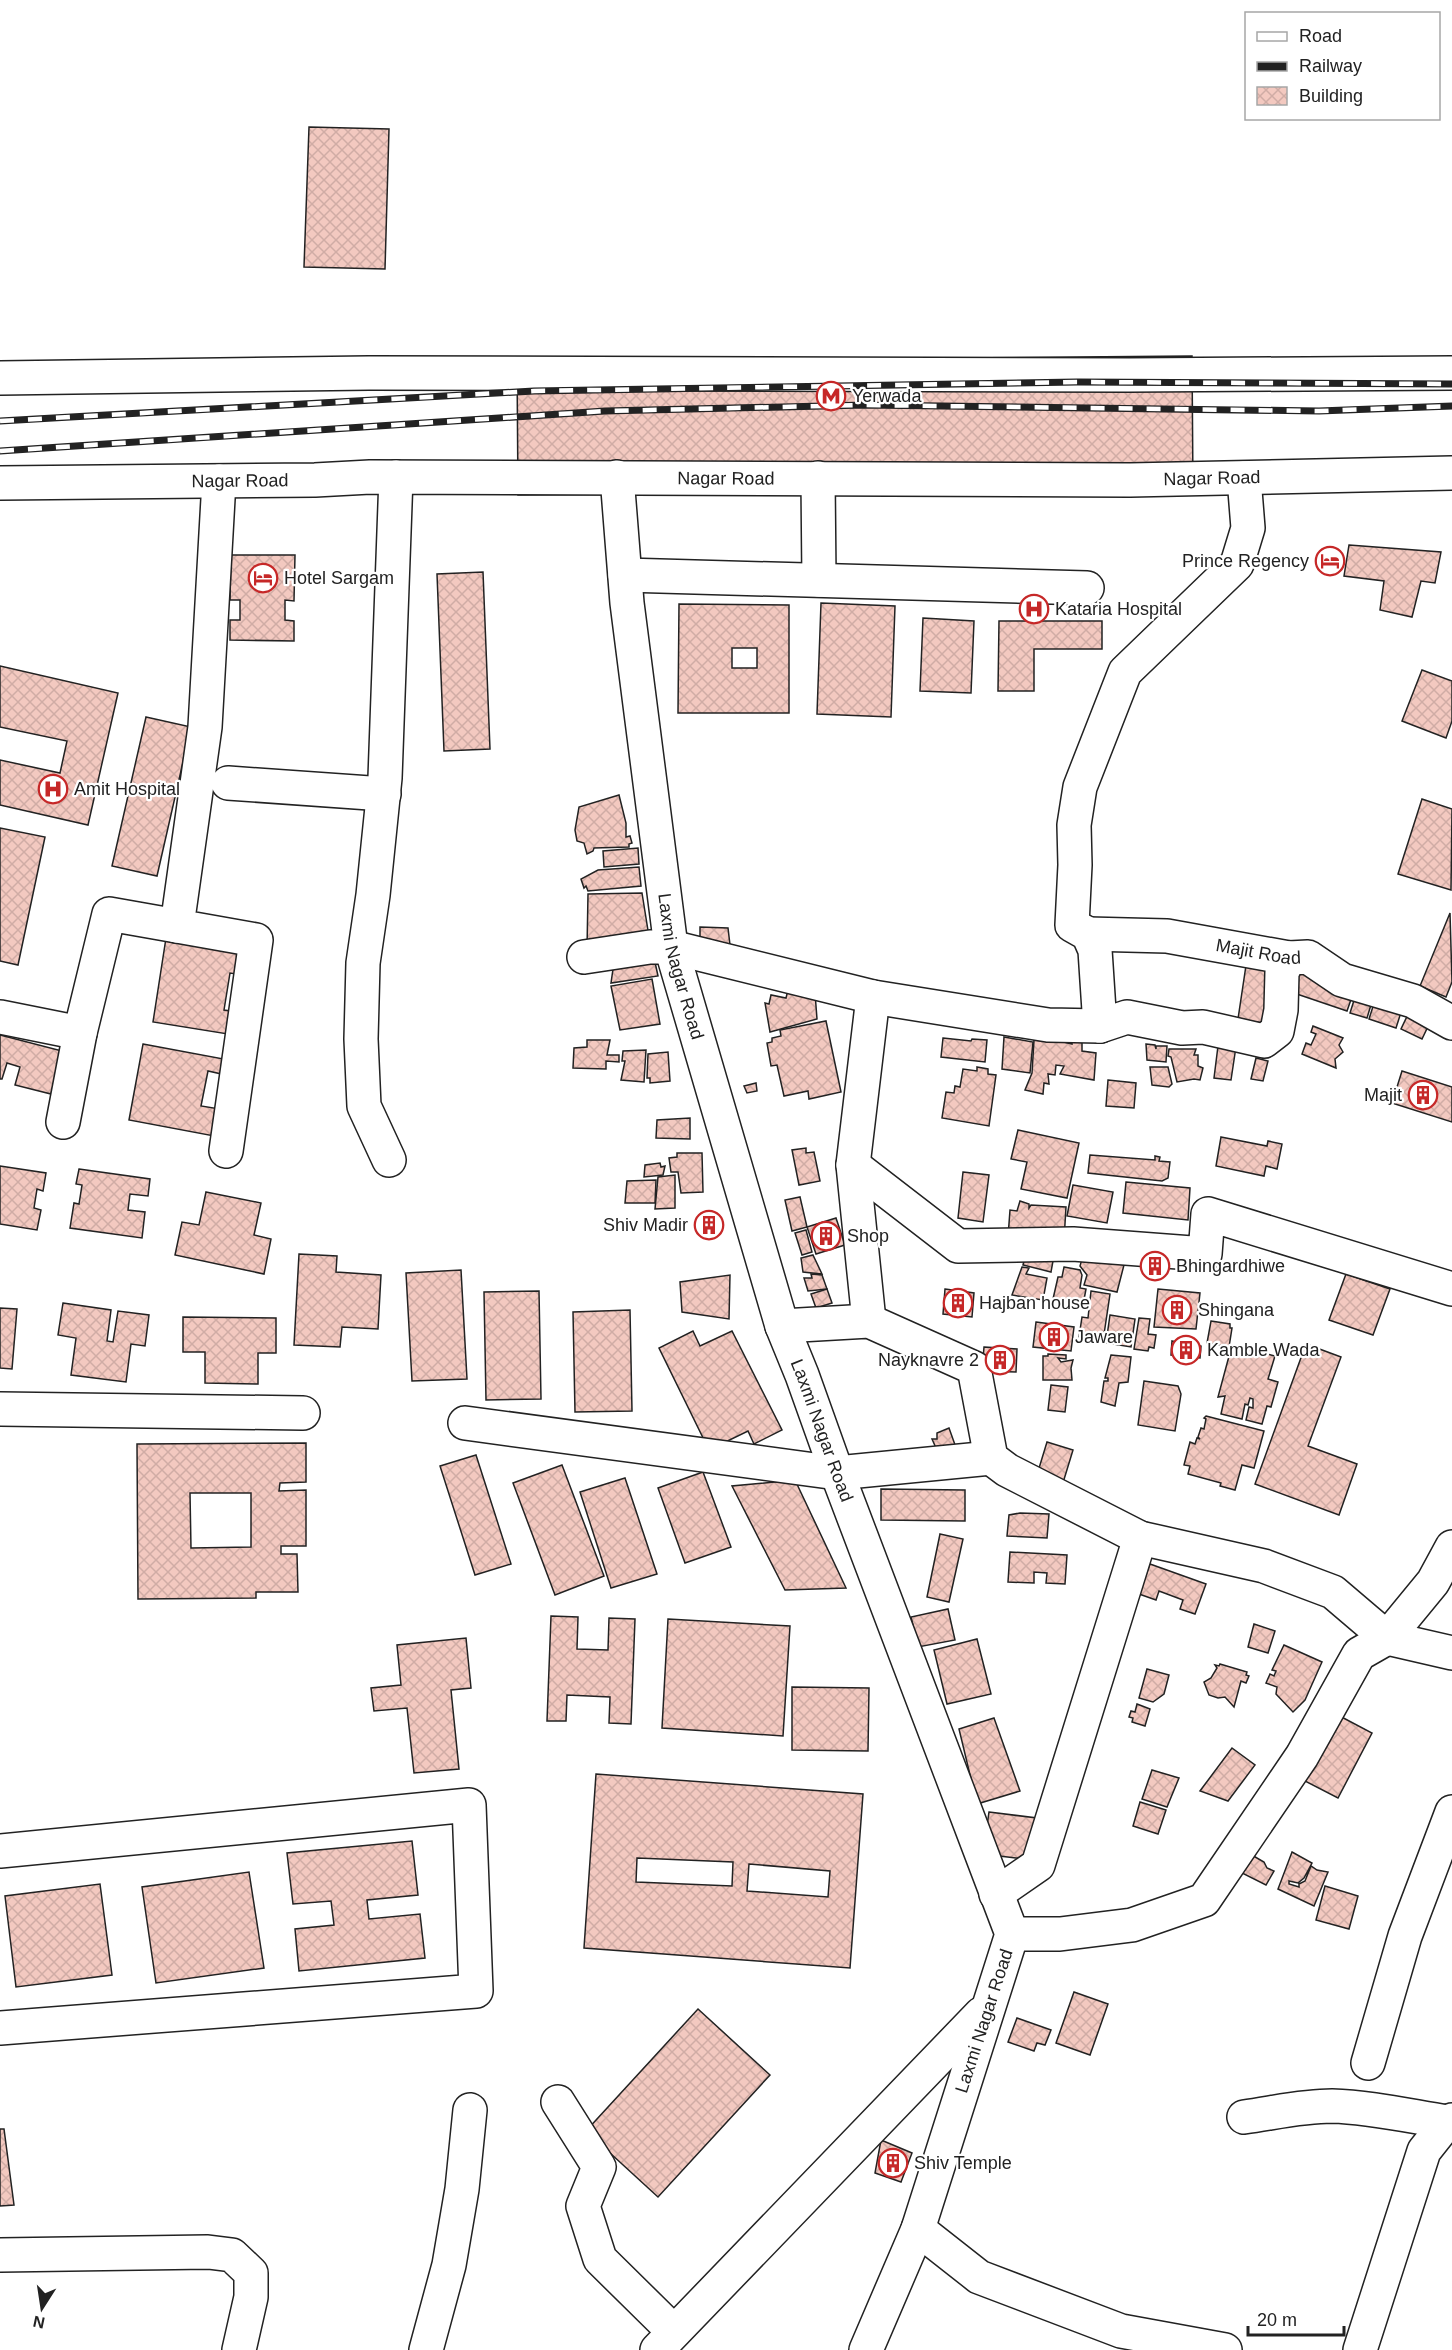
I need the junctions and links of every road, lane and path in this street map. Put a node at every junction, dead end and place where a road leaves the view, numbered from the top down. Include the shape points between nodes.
1 (1452, 373) edge
2 (0, 378) edge
3 (1452, 473) edge
4 (396, 477) junction
5 (618, 477) junction
6 (818, 478) junction
7 (1244, 478) junction
8 (219, 481) junction
9 (0, 483) edge
10 (625, 575) junction
11 (819, 580) junction
12 (1088, 588) dead end
13 (228, 783) dead end
14 (384, 794) junction
15 (177, 926) junction
16 (1088, 934) junction
17 (671, 947) junction
18 (584, 957) dead end
19 (1289, 958) junction
20 (873, 997) junction
21 (0, 1017) edge
22 (1452, 1023) edge
23 (1100, 1026) junction
24 (80, 1032) junction
25 (63, 1122) dead end
26 (226, 1151) dead end
27 (389, 1160) dead end
28 (854, 1165) junction
29 (1452, 1289) edge
30 (869, 1321) junction
31 (782, 1326) junction
32 (0, 1409) edge
33 (303, 1413) dead end
34 (465, 1423) dead end
35 (991, 1458) junction
36 (837, 1473) junction
37 (1140, 1538) junction
38 (1452, 1547) edge
39 (1387, 1638) junction
40 (1452, 1653) edge
41 (1452, 1812) edge
42 (0, 1851) edge
43 (996, 1894) junction
44 (1012, 1934) junction
45 (987, 2009) junction
46 (0, 2028) edge
47 (1368, 2063) dead end
48 (558, 2103) dead end
49 (470, 2110) dead end
50 (1244, 2117) dead end
51 (1449, 2121) edge
52 (918, 2229) junction
53 (0, 2254) edge
54 (665, 2340) edge
55 (239, 2350) edge
56 (426, 2350) edge
57 (866, 2350) edge
58 (1225, 2350) edge
59 (1360, 2350) edge

1 - 2 main road via 369,373
3 - 7 main road, Nagar Road
4 - 5 main road, Nagar Road
4 - 8 main road, Nagar Road
4 - 14 main road
5 - 6 main road, Nagar Road
5 - 10 main road, Laxmi Nagar Road
6 - 7 main road, Nagar Road
6 - 11 main road
7 - 16 main road via 1248,528 1238,564 1125,672 1080,787 1074,825 1072,925
8 - 9 main road, Nagar Road
8 - 15 main road via 205,727
10 - 11 main road
10 - 17 main road, Laxmi Nagar Road
11 - 12 main road
13 - 14 main road
14 - 27 main road via 363,963 361,1039 364,1106
15 - 24 main road via 109,914
15 - 26 main road via 256,939
16 - 19 main road, Majit Road via 1167,936
16 - 23 main road via 1095,950
17 - 18 main road via 650,946
17 - 20 main road
17 - 31 main road, Laxmi Nagar Road
19 - 22 main road, Majit Road via 1308,957 1342,980 1413,1001
19 - 23 main road via 1282,972 1277,1031 1264,1041 1127,1017
20 - 23 main road via 1048,1025
20 - 28 main road
21 - 24 main road
24 - 25 main road
28 - 29 main road via 958,1246 1073,1244 1205,1254 1208,1214
28 - 30 main road
30 - 31 main road
30 - 35 main road via 974,1368
31 - 36 main road, Laxmi Nagar Road
32 - 33 main road
34 - 36 main road
35 - 36 main road
35 - 37 main road via 1007,1470
36 - 43 main road, Laxmi Nagar Road
37 - 39 main road via 1264,1566 1333,1592
37 - 43 main road via 1038,1865
38 - 39 main road via 1433,1582
39 - 40 main road
39 - 44 main road via 1359,1654 1302,1756 1204,1900 1132,1926 1060,1934
41 - 47 main road via 1405,1936
42 - 46 main road via 469,1804 476,1992
43 - 44 main road, Laxmi Nagar Road
44 - 45 main road, Laxmi Nagar Road
45 - 52 main road, Laxmi Nagar Road
45 - 54 main road
48 - 54 main road via 599,2167 583,2206 600,2259
49 - 56 main road via 450,2265
50 - 51 main road via 1332,2106
51 - 59 main road via 1424,2151
52 - 57 main road, Laxmi Nagar Road
52 - 58 main road via 979,2277 1121,2331
53 - 55 main road via 232,2255 251,2273 251,2297

